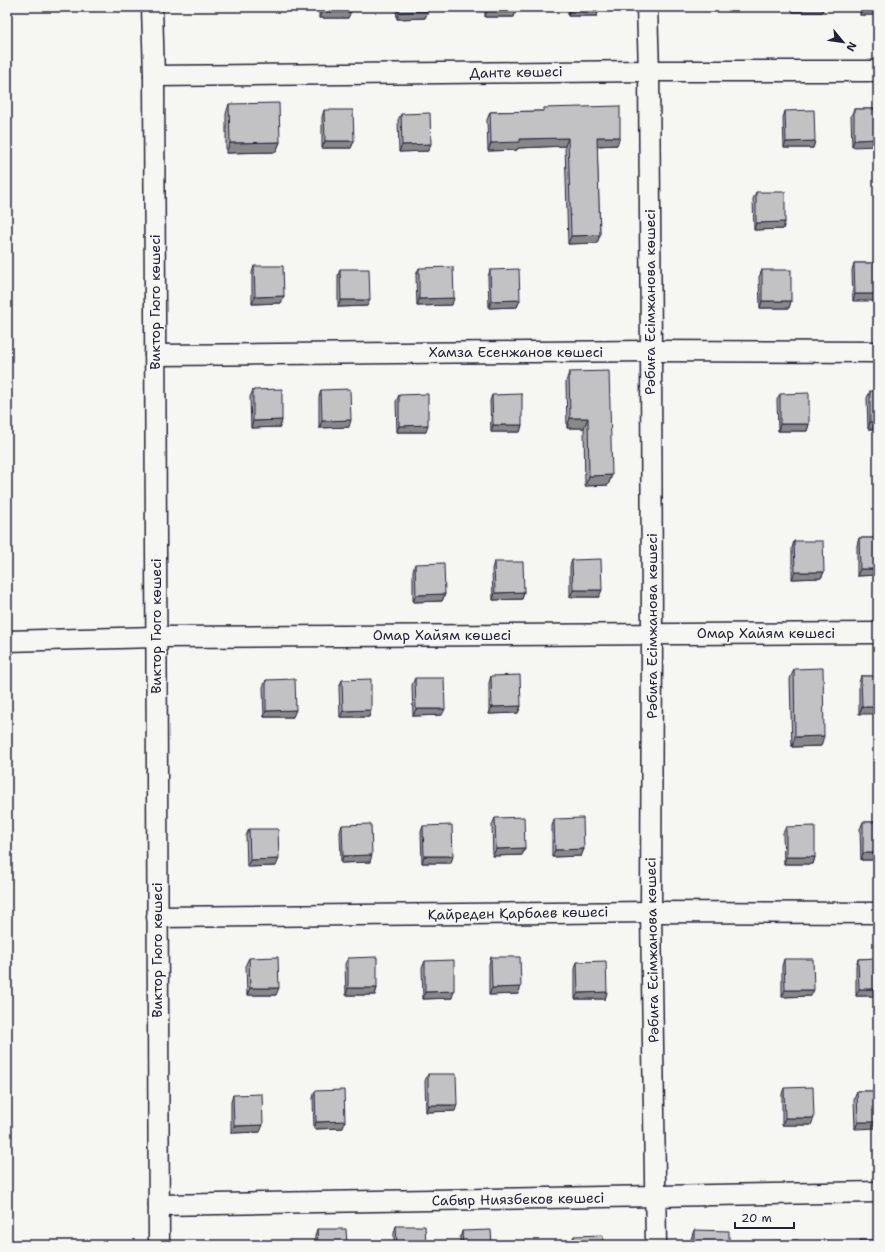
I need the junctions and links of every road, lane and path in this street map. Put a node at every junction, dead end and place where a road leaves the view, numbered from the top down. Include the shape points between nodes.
1 (152, 7) edge
2 (647, 7) edge
3 (649, 71) junction
4 (878, 71) edge
5 (154, 76) junction
6 (651, 351) junction
7 (878, 352) edge
8 (155, 355) junction
9 (878, 633) edge
10 (652, 634) junction
11 (156, 637) junction
12 (7, 641) edge
13 (651, 912) junction
14 (878, 913) edge
15 (157, 917) junction
16 (878, 1192) edge
17 (656, 1197) junction
18 (159, 1205) junction
19 (159, 1245) edge
20 (656, 1245) edge

1 - 5 street, Виктор Гюго көшесі
2 - 3 street, Рәбиға Есімжанова көшесі
3 - 4 street, Данте көшесі
3 - 5 street, Данте көшесі
3 - 6 street, Рәбиға Есімжанова көшесі
5 - 8 street, Виктор Гюго көшесі
6 - 7 street, Хамза Есенжанов көшесі
6 - 8 street, Хамза Есенжанов көшесі
6 - 10 street, Рәбиға Есімжанова көшесі
8 - 11 street, Виктор Гюго көшесі
9 - 10 street, Омар Хайям көшесі
10 - 11 street, Омар Хайям көшесі
10 - 13 street, Рәбиға Есімжанова көшесі
11 - 12 street, Омар Хайям көшесі
11 - 15 street, Виктор Гюго көшесі
13 - 14 street, Қайреден Қарбаев көшесі
13 - 15 street, Қайреден Қарбаев көшесі
13 - 17 street, Рәбиға Есімжанова көшесі
15 - 18 street, Виктор Гюго көшесі
16 - 17 street, Сабыр Ниязбеков көшесі
17 - 18 street, Сабыр Ниязбеков көшесі
17 - 20 street, Рәбиға Есімжанова көшесі
18 - 19 street, Виктор Гюго көшесі

